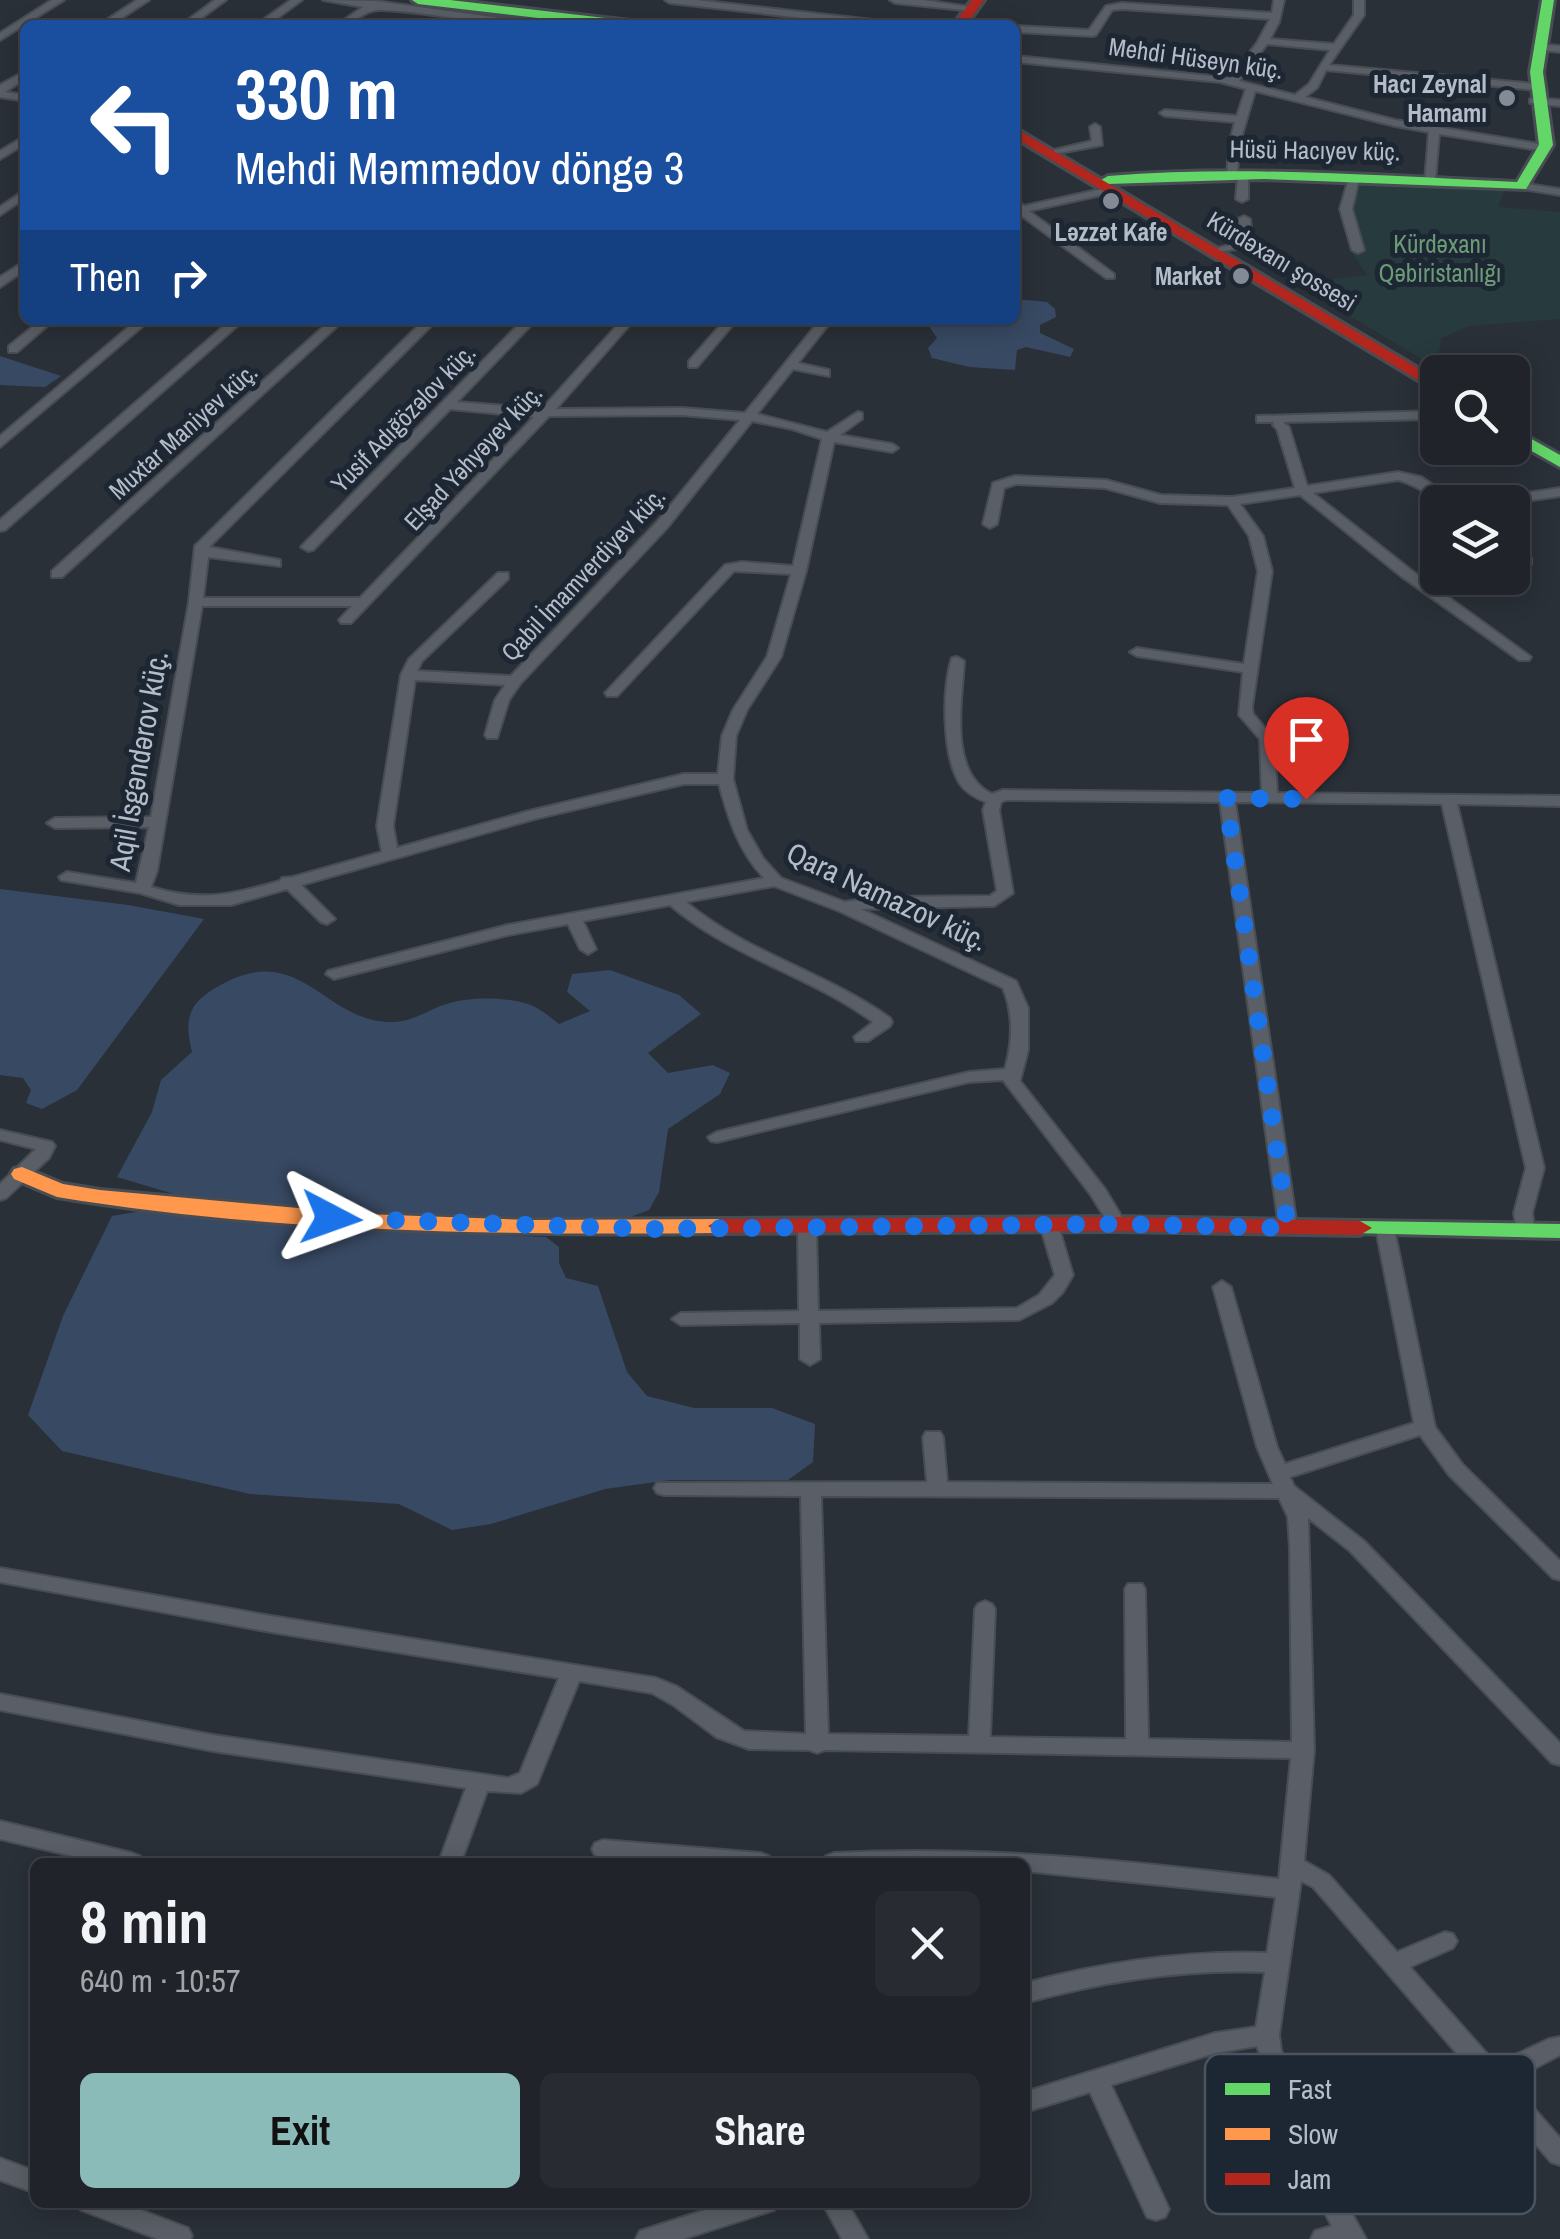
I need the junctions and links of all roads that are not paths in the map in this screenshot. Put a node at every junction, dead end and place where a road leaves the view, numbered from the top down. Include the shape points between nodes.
1 (59, 0) edge
2 (144, 0) edge
3 (221, 0) edge
4 (297, 0) edge
5 (328, 0) edge
6 (670, 0) edge
7 (895, 0) edge
8 (1279, 0) edge
9 (1359, 0) edge
10 (382, 2) edge
11 (432, 7) edge
12 (1551, 8) edge
13 (505, 16) edge
14 (968, 16) edge
15 (1276, 16) junction
16 (27, 20) edge
17 (112, 20) edge
18 (193, 20) edge
19 (268, 20) edge
20 (351, 20) edge
21 (546, 20) edge
22 (846, 20) edge
23 (1020, 32) edge
24 (1262, 41) junction
25 (1336, 47) junction
26 (1549, 48) edge
27 (1020, 60) edge
28 (1322, 67) junction
29 (1233, 81) junction
30 (1254, 86) junction
31 (1535, 94) junction
32 (1300, 96) junction
33 (1560, 103) edge
34 (1165, 113) dead end
35 (1240, 119) junction
36 (1095, 127) dead end
37 (1434, 130) junction
38 (1020, 131) edge
39 (1020, 131) edge
40 (1550, 142) edge
41 (1058, 152) junction
42 (1354, 178) junction
43 (1430, 181) junction
44 (1239, 183) junction
45 (1106, 184) junction
46 (1521, 186) junction
47 (1560, 192) edge
48 (1020, 206) edge
49 (1020, 210) edge
50 (1244, 219) dead end
51 (1222, 250) junction
52 (1358, 250) dead end
53 (20, 268) edge
54 (1110, 276) dead end
55 (0, 283) edge
56 (1335, 319) junction
57 (42, 325) edge
58 (138, 325) edge
59 (232, 325) edge
60 (332, 325) edge
61 (426, 325) edge
62 (525, 325) edge
63 (624, 325) edge
64 (728, 325) edge
65 (822, 325) edge
66 (13, 349) dead end
67 (694, 364) dead end
68 (791, 365) junction
69 (1420, 368) edge
70 (825, 372) dead end
71 (1420, 375) edge
72 (448, 405) junction
73 (546, 412) junction
74 (1420, 415) edge
75 (858, 416) dead end
76 (748, 418) junction
77 (1261, 419) dead end
78 (1279, 425) dead end
79 (6, 431) edge
80 (1530, 435) edge
81 (828, 437) junction
82 (0, 443) edge
83 (1530, 444) edge
84 (892, 448) dead end
85 (1560, 453) edge
86 (1560, 462) edge
87 (1422, 485) edge
88 (1302, 490) junction
89 (1560, 492) edge
90 (1530, 497) edge
91 (1232, 501) junction
92 (990, 524) dead end
93 (0, 527) edge
94 (308, 547) dead end
95 (200, 552) junction
96 (275, 562) dead end
97 (798, 572) junction
98 (57, 574) dead end
99 (503, 576) dead end
100 (196, 602) junction
101 (362, 602) junction
102 (346, 620) dead end
103 (1137, 652) dead end
104 (1524, 656) dead end
105 (957, 661) dead end
106 (1250, 669) junction
107 (408, 674) junction
108 (516, 681) junction
109 (612, 693) dead end
110 (492, 735) dead end
111 (724, 779) junction
112 (1226, 798) junction
113 (1270, 799) junction
114 (994, 800) junction
115 (1449, 801) junction
116 (1560, 801) edge
117 (158, 822) junction
118 (55, 823) dead end
119 (390, 853) junction
120 (67, 877) dead end
121 (288, 881) junction
122 (776, 881) junction
123 (142, 889) junction
124 (676, 902) junction
125 (845, 908) junction
126 (327, 919) dead end
127 (574, 920) junction
128 (588, 949) dead end
129 (334, 974) dead end
130 (862, 1037) dead end
131 (1010, 1074) junction
132 (0, 1134) edge
133 (717, 1137) dead end
134 (8, 1183) edge
135 (1117, 1224) junction
136 (1049, 1226) junction
137 (806, 1228) junction
138 (1288, 1228) junction
139 (1386, 1229) junction
140 (1526, 1231) junction
141 (1560, 1231) edge
142 (1222, 1287) dead end
143 (681, 1319) dead end
144 (809, 1319) junction
145 (810, 1360) dead end
146 (1425, 1428) junction
147 (933, 1437) dead end
148 (1284, 1482) junction
149 (664, 1488) dead end
150 (811, 1488) junction
151 (938, 1489) junction
152 (1560, 1573) edge
153 (0, 1575) edge
154 (1135, 1589) dead end
155 (985, 1609) dead end
156 (574, 1671) junction
157 (0, 1702) edge
158 (816, 1745) junction
159 (979, 1746) junction
160 (1137, 1746) junction
161 (1303, 1750) junction
162 (1560, 1757) edge
163 (479, 1782) junction
164 (0, 1830) edge
165 (603, 1849) dead end
166 (116, 1858) edge
167 (451, 1858) edge
168 (713, 1858) edge
169 (1030, 1863) edge
170 (1290, 1877) junction
171 (1445, 1941) dead end
172 (1276, 1963) junction
173 (1394, 1964) junction
174 (1030, 1992) edge
175 (1267, 2035) junction
176 (1556, 2046) dead end
177 (1271, 2054) edge
178 (1472, 2054) edge
179 (1535, 2055) edge
180 (1097, 2080) junction
181 (1030, 2100) edge
182 (1535, 2127) edge
183 (1560, 2156) edge
184 (0, 2169) edge
185 (30, 2180) edge
186 (106, 2208) edge
187 (746, 2208) edge
188 (837, 2208) edge
189 (1156, 2209) dead end
190 (179, 2236) dead end
191 (649, 2239) edge
192 (855, 2239) edge

1 - 16 street
2 - 17 street
3 - 18 street
4 - 19 street
5 - 10 street
6 - 22 street
7 - 14 street
8 - 15 street
9 - 25 street via 1360,15
10 - 11 street
10 - 20 street
11 - 13 street
12 - 26 street
13 - 21 street
15 - 23 street via 1122,6 1110,8 1092,33
15 - 24 street
24 - 25 street
24 - 29 street
25 - 28 street
26 - 31 street
27 - 29 street, Mehdi Hüseyn küç.
28 - 31 street
28 - 32 street
29 - 30 street, Mehdi Hüseyn küç.
30 - 32 street, Mehdi Hüseyn küç.
30 - 35 street
31 - 33 street
31 - 40 street
32 - 37 street, Mehdi Hüseyn küç.
34 - 35 street
35 - 44 street
36 - 41 street via 1098,143
37 - 40 street, Mehdi Hüseyn küç.
37 - 43 street
38 - 41 street
39 - 45 street
40 - 46 street
41 - 45 street
42 - 43 street, Hüsü Hacıyev küç.
42 - 44 street, Hüsü Hacıyev küç.
42 - 52 street via 1346,209
43 - 46 street, Hüsü Hacıyev küç.
44 - 45 street, Hüsü Hacıyev küç. via 1155,175
45 - 48 street
45 - 51 street, Kürdəxanı şossesi
45 - 56 street, Kürdəxanı şossesi
46 - 47 street
49 - 54 street
50 - 51 street via 1249,244
51 - 56 street, Kürdəxanı şossesi
53 - 55 street
56 - 69 street, Kürdəxanı şossesi
56 - 71 street, Kürdəxanı şossesi
57 - 66 street
58 - 79 street
59 - 93 street
60 - 98 street, Muxtar Maniyev küç.
61 - 95 street
62 - 72 street, Yusif Adığözəlov küç.
63 - 73 street, Elşad Yəhyəyev küç.
64 - 67 street
65 - 68 street, Qabil İmamverdiyev küç.
68 - 70 street
68 - 76 street, Qabil İmamverdiyev küç.
72 - 73 street
72 - 94 street, Yusif Adığözəlov küç.
73 - 76 street
73 - 101 street, Elşad Yəhyəyev küç.
74 - 77 street
75 - 81 street
76 - 81 street
76 - 108 street, Qabil İmamverdiyev küç. via 662,524
78 - 88 street
79 - 82 street
80 - 85 street
81 - 84 street
81 - 97 street, Qara Namazov küç.
83 - 86 street
87 - 88 street via 1408,476
88 - 91 street
88 - 104 street
89 - 90 street
91 - 92 street via 1160,499 1106,484 1006,481 998,486
91 - 106 street via 1256,536 1265,571
95 - 96 street
95 - 100 street, Aqil İsgəndərov küç.
97 - 109 street via 730,568
97 - 111 street, Qara Namazov küç. via 774,657 729,736
99 - 107 street
100 - 101 street
100 - 117 street, Aqil İsgəndərov küç.
101 - 102 street, Elşad Yəhyəyev küç.
103 - 106 street
105 - 114 street via 954,719 962,770 970,787
106 - 113 street via 1246,716 1268,738
107 - 108 street, Qabil İmamverdiyev küç.
107 - 119 street via 385,826
108 - 110 street via 502,700
111 - 119 street, Aqil İsgəndərov küç. via 657,784
111 - 122 street, Qara Namazov küç. via 740,830
112 - 113 street
112 - 114 street via 1012,794
112 - 138 street
113 - 115 street
114 - 125 street via 1005,879 1005,893 994,901
115 - 116 street
115 - 140 street via 1535,1168 1523,1213
117 - 118 street
117 - 123 street, Aqil İsgəndərov küç.
119 - 121 street, Aqil İsgəndərov küç.
120 - 123 street
121 - 123 street, Aqil İsgəndərov küç. via 221,902
121 - 126 street
122 - 124 street
122 - 125 street, Qara Namazov küç.
124 - 127 street
124 - 130 street via 735,944 884,1022
125 - 131 street, Qara Namazov küç. via 1010,985 1020,1008 1019,1050
127 - 128 street
127 - 129 street
131 - 133 street via 969,1077
131 - 135 street
132 - 134 street via 46,1146
134 - 137 street via 100,1198 364,1220
135 - 136 street
135 - 138 street
136 - 137 street
136 - 144 street via 1064,1275 1029,1311
137 - 144 street
138 - 139 street
139 - 140 street
139 - 146 street
140 - 141 street
142 - 148 street via 1252,1402
143 - 144 street
144 - 145 street
146 - 148 street
146 - 152 street via 1456,1470
147 - 151 street
148 - 151 street
148 - 161 street via 1298,1517
148 - 162 street via 1357,1546
149 - 150 street
150 - 151 street
150 - 158 street
153 - 156 street
154 - 160 street
155 - 159 street
156 - 158 street via 674,1692 732,1737
156 - 163 street via 529,1778 521,1785
157 - 163 street via 213,1744
158 - 159 street
159 - 160 street
160 - 161 street
161 - 170 street
163 - 167 street
164 - 166 street
165 - 168 street
169 - 170 street
170 - 172 street
170 - 173 street via 1321,1881
171 - 173 street
172 - 174 street via 1207,1962
172 - 175 street
173 - 178 street
175 - 177 street
175 - 180 street via 1215,2043
176 - 179 street
180 - 181 street
180 - 189 street
182 - 183 street
184 - 185 street
186 - 190 street
187 - 191 street
188 - 192 street

